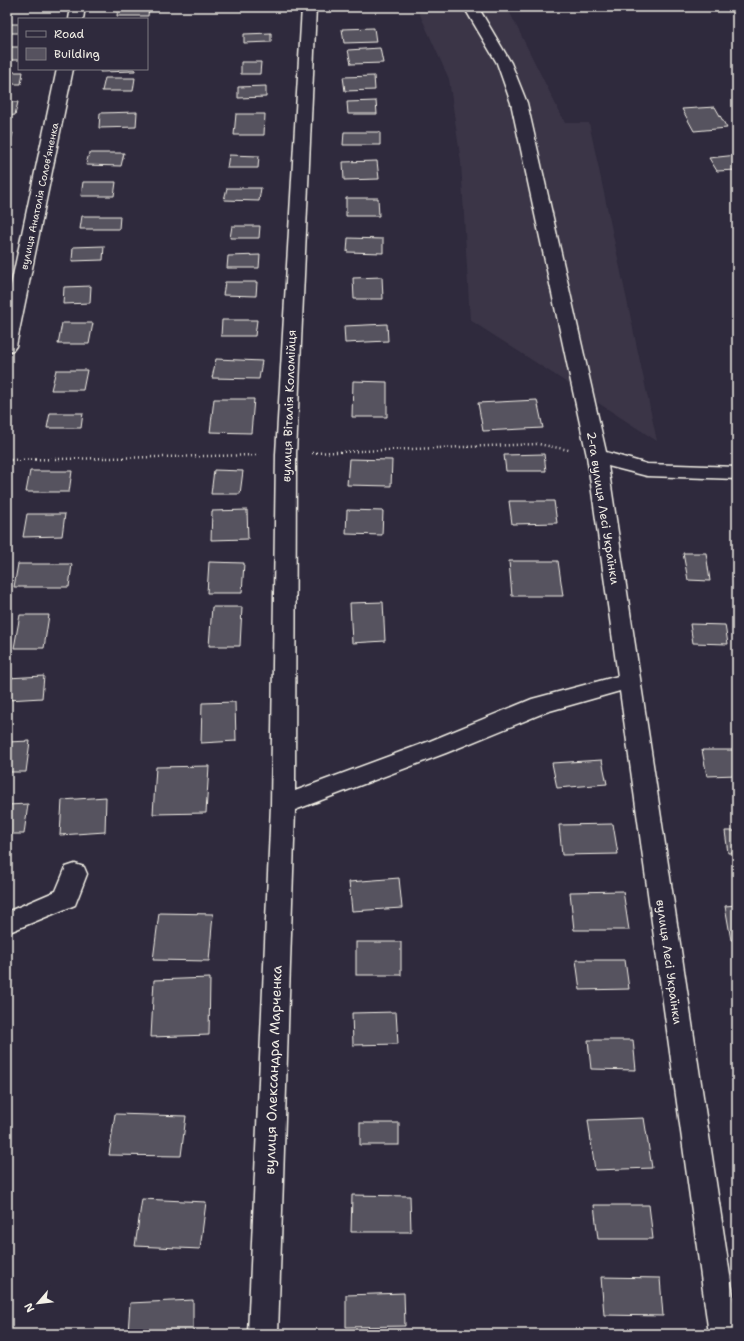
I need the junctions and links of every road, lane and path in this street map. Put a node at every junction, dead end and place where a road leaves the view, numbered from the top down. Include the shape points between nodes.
1 (78, 7) edge
2 (309, 7) edge
3 (471, 7) edge
4 (76, 18) edge
5 (65, 70) edge
6 (7, 346) edge
7 (596, 456) junction
8 (737, 473) edge
9 (616, 591) joint
10 (628, 681) junction
11 (283, 806) junction
12 (75, 874) dead end
13 (7, 923) edge
14 (263, 1334) edge
15 (724, 1334) edge

1 - 4 street
2 - 11 street, вулиця Віталія Коломійця via 286,454
3 - 7 street, 2-га вулиця Лесі Українки via 504,63 519,103
5 - 6 street, вулиця Анатолія Соловʼяненка
7 - 8 street via 647,470
7 - 9 street, 2-га вулиця Лесі Українки
9 - 10 street, вулиця Лесі Українки
10 - 11 street via 540,705
10 - 15 street, вулиця Лесі Українки
11 - 14 street, вулиця Олександра Марченка
12 - 13 street via 66,898

